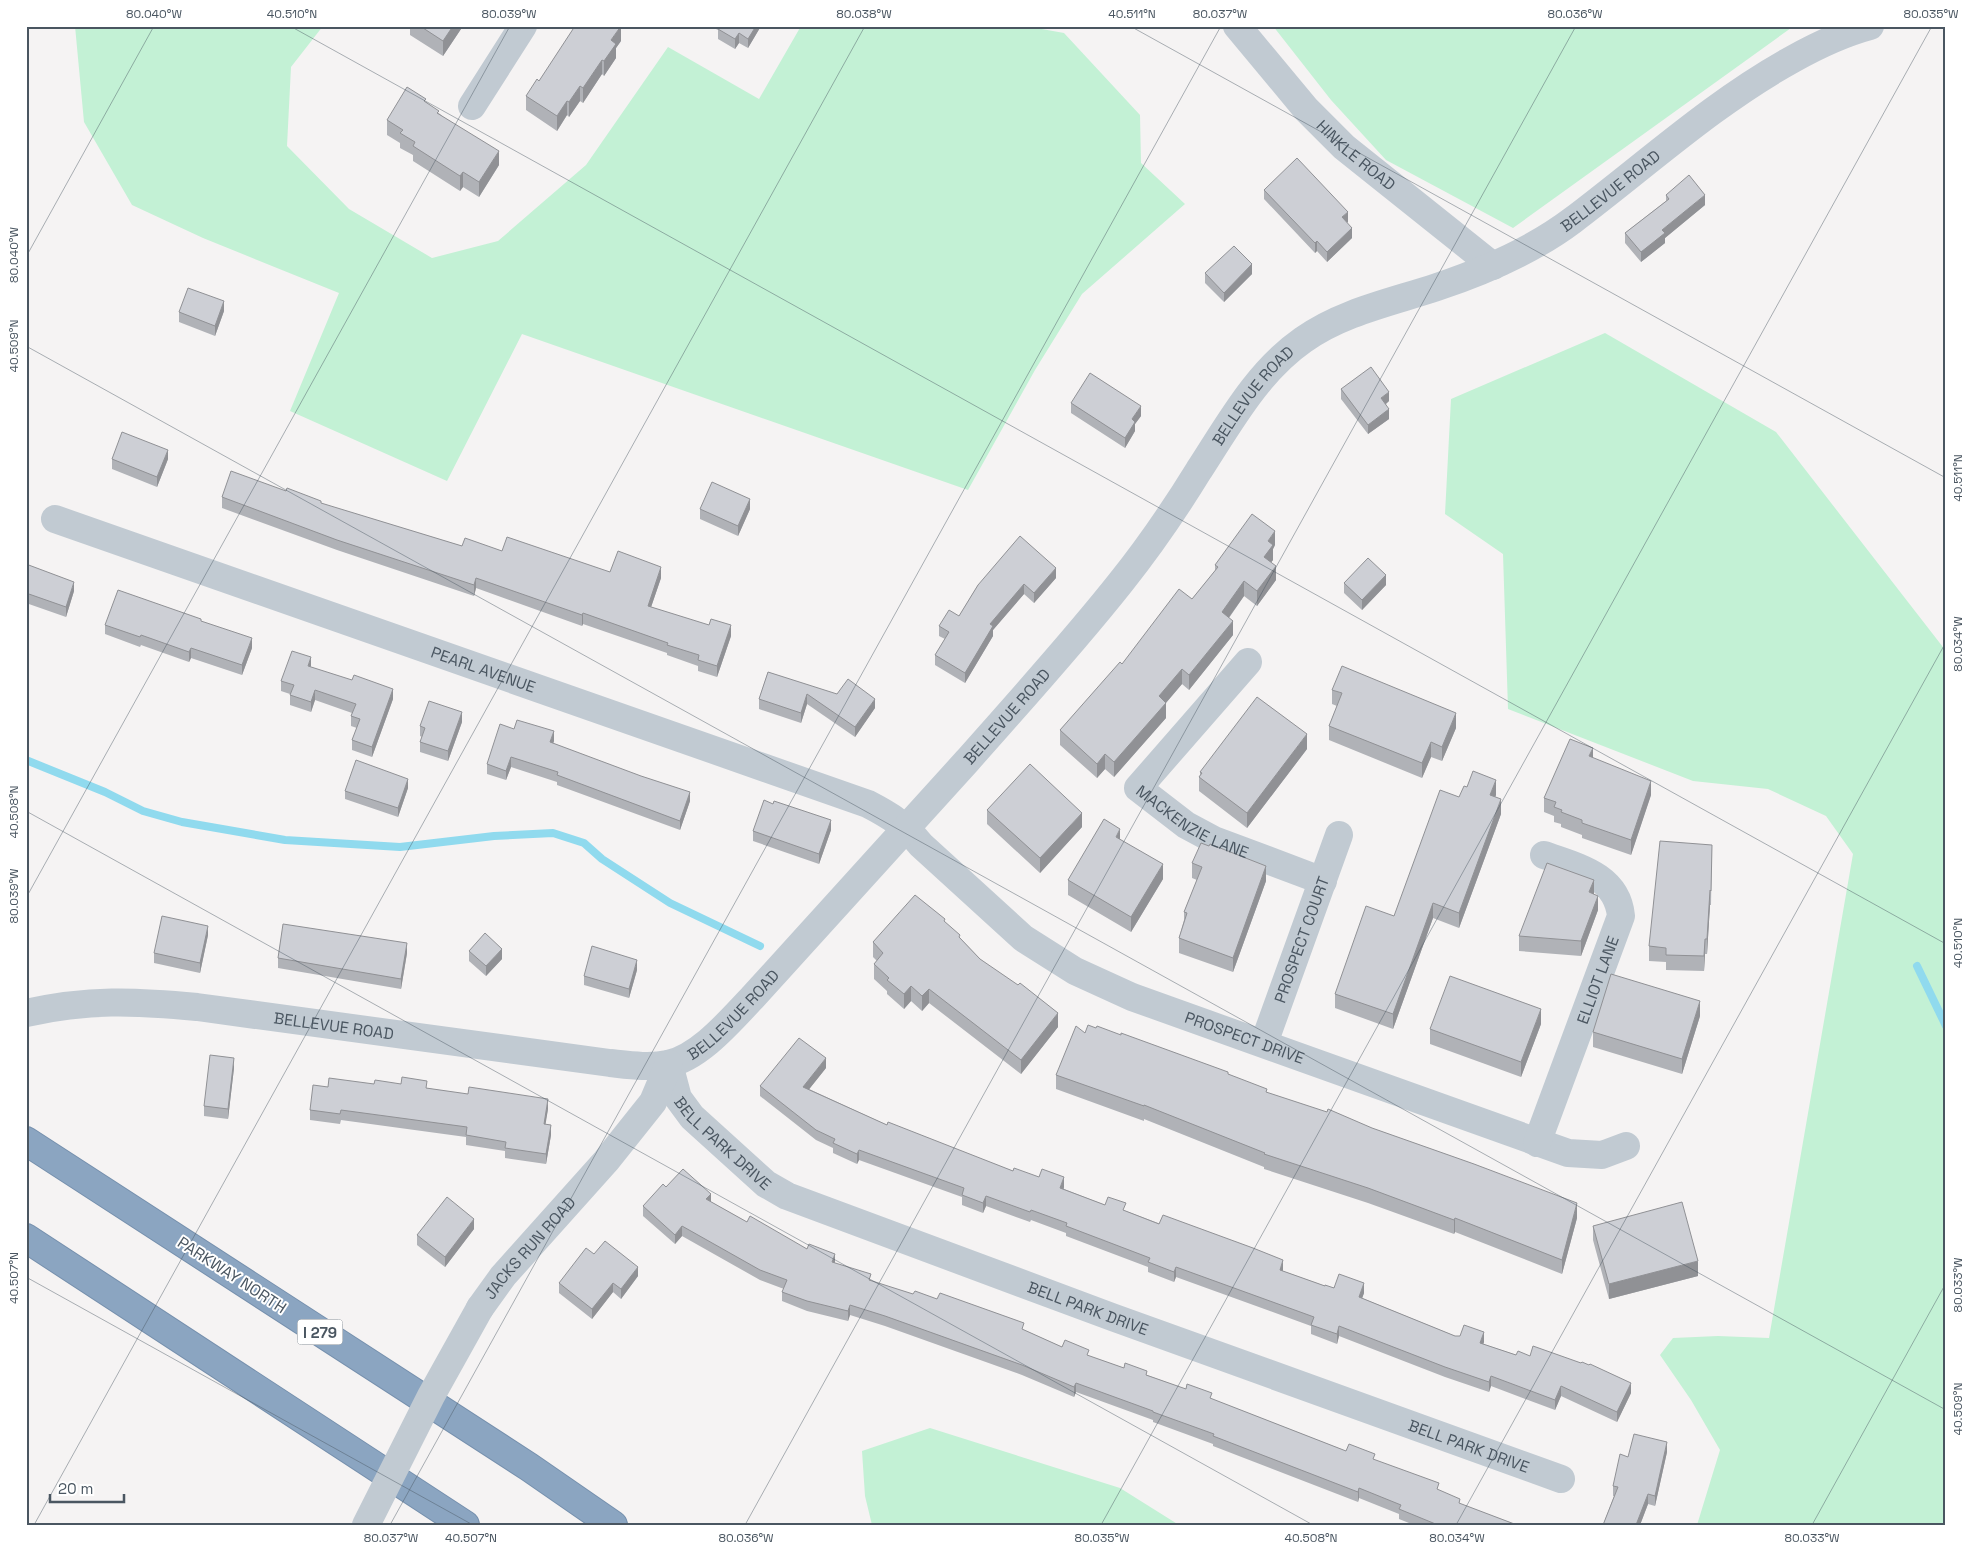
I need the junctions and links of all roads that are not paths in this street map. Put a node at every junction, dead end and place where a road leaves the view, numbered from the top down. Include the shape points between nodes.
1 (523, 26) edge
2 (1237, 26) edge
3 (1870, 26) edge
4 (472, 106) dead end
5 (1493, 266) junction
6 (55, 519) dead end
7 (1248, 662) dead end
8 (907, 828) junction
9 (1340, 835) dead end
10 (1544, 855) dead end
11 (1323, 880) junction
12 (26, 1013) edge
13 (1264, 1043) junction
14 (669, 1064) junction
15 (26, 1141) edge
16 (1537, 1143) junction
17 (1626, 1146) dead end
18 (26, 1238) edge
19 (1561, 1479) dead end
20 (366, 1525) edge
21 (465, 1525) edge
22 (613, 1525) edge

1 - 4 street
2 - 5 street, HINKLE ROAD via 1306,109 1344,147
3 - 5 street, BELLEVUE ROAD via 1822,44 1733,95 1571,222
5 - 8 street, BELLEVUE ROAD via 1329,325 1302,340 1277,362 1238,410 1173,512 1122,581
6 - 8 street, PEARL AVENUE via 868,804
7 - 11 street, MACKENZIE LANE via 1138,788 1186,825 1214,840
8 - 13 street, PROSPECT DRIVE via 921,845 1022,938 1051,957 1132,997
8 - 14 street, BELLEVUE ROAD via 718,1034
9 - 11 street, PROSPECT COURT
10 - 16 street, ELLIOT LANE via 1600,878 1617,896 1621,916
11 - 13 street, PROSPECT COURT
12 - 14 street, BELLEVUE ROAD via 91,1002 136,1002 197,1007 581,1060
13 - 16 street, PROSPECT DRIVE
14 - 19 street, BELL PARK DRIVE via 678,1098 692,1117 766,1184 787,1196
14 - 20 street, JACKS RUN ROAD, bridge via 653,1102 606,1161 503,1276 480,1308
15 - 22 highway, PARKWAY NORTH / I 279
16 - 17 street, PROSPECT DRIVE via 1588,1156 1602,1155
18 - 21 highway

